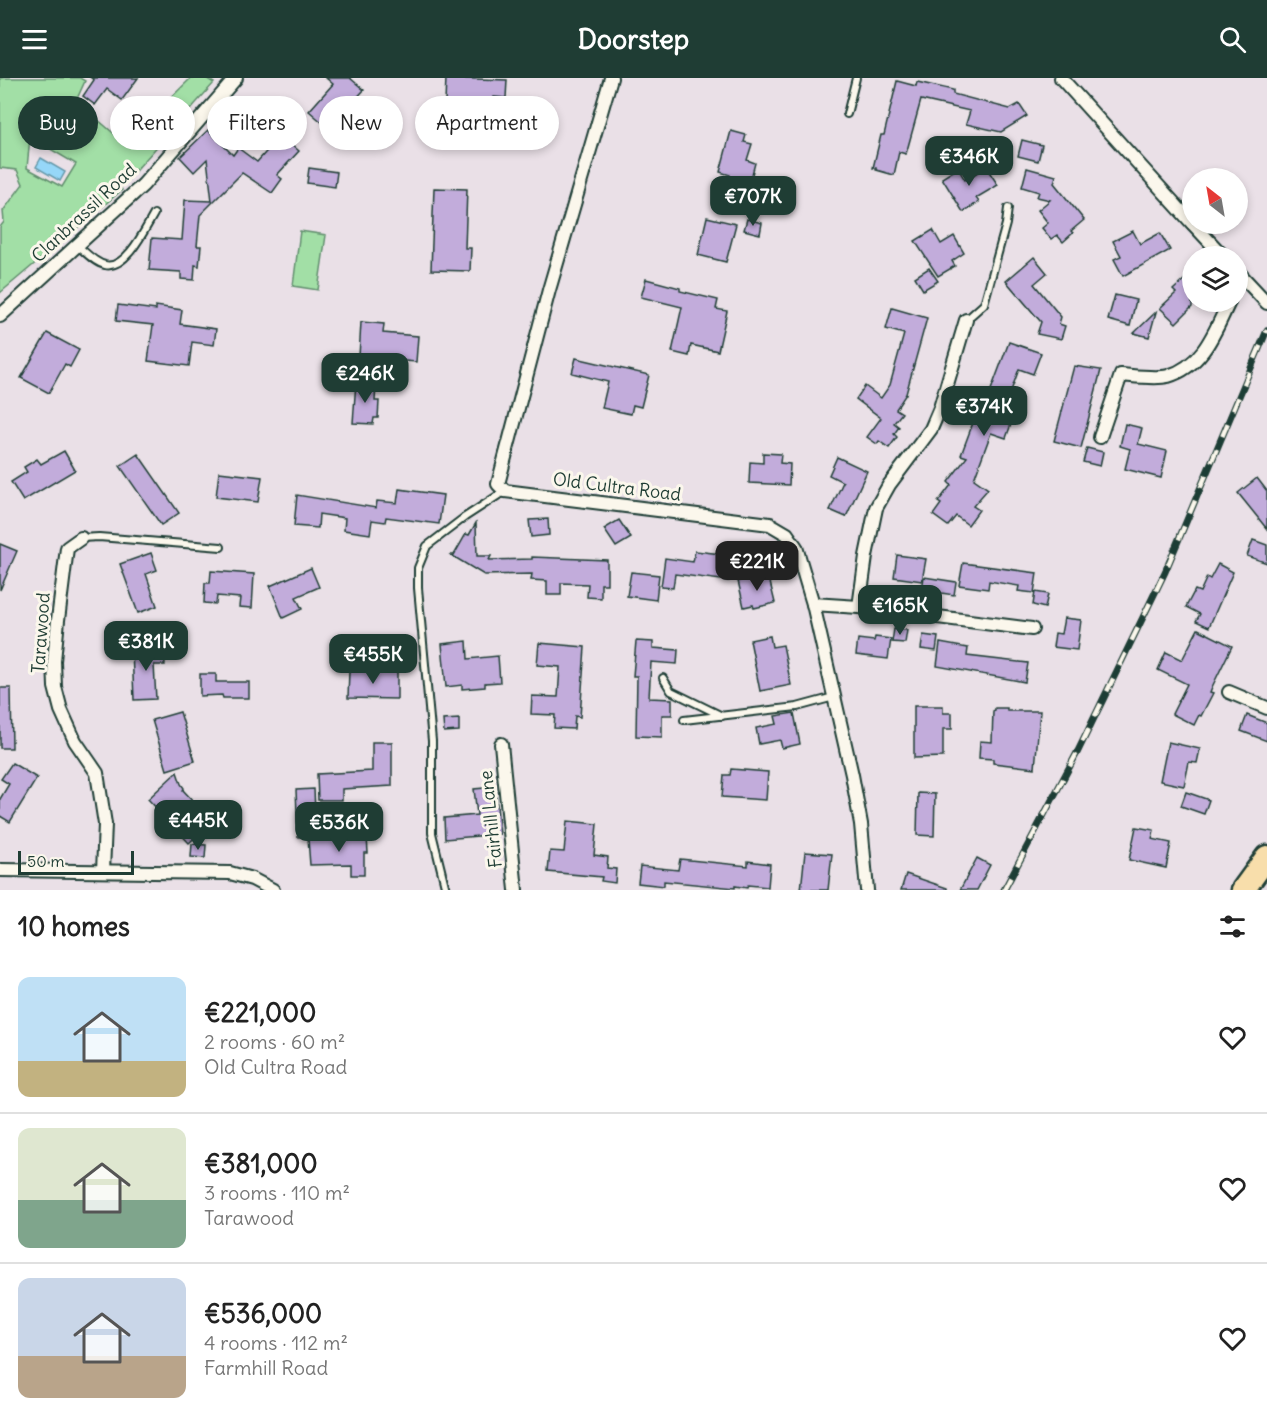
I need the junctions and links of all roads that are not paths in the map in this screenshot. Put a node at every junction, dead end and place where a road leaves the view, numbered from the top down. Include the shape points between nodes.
1 (236, 78) edge
2 (611, 78) edge
3 (856, 78) edge
4 (1061, 78) edge
5 (847, 114) dead end
6 (1008, 208) dead end
7 (1182, 211) edge
8 (154, 214) dead end
9 (1203, 234) edge
10 (78, 246) junction
11 (1214, 246) edge
12 (1248, 285) edge
13 (1266, 301) edge
14 (1225, 312) edge
15 (0, 316) edge
16 (966, 320) joint
17 (1100, 437) dead end
18 (505, 491) junction
19 (81, 538) joint
20 (221, 547) dead end
21 (813, 604) junction
22 (859, 607) junction
23 (1032, 629) dead end
24 (663, 678) dead end
25 (1229, 692) dead end
26 (835, 697) junction
27 (1267, 708) edge
28 (722, 716) junction
29 (684, 720) dead end
30 (501, 744) dead end
31 (1267, 857) edge
32 (0, 870) edge
33 (102, 871) junction
34 (273, 890) edge
35 (446, 890) edge
36 (516, 890) edge
37 (867, 890) edge
38 (1243, 890) edge

1 - 10 street, Clanbrassil Road via 143,185
2 - 18 street via 498,484
3 - 5 lane
4 - 7 street
6 - 16 lane via 984,304
8 - 10 lane via 129,254 117,264 105,265
9 - 11 street
10 - 15 street, Clanbrassil Road
12 - 13 street
14 - 17 street via 1209,345 1192,365 1167,376 1121,375
16 - 22 street via 931,429 876,508
18 - 21 street, Old Cultra Road via 770,524 787,534 796,547
18 - 35 lane via 427,546 418,568 432,741 432,833
19 - 20 lane
19 - 33 street, Tarawood via 67,548 56,640 55,687 75,741 97,772 105,824
21 - 22 street
21 - 26 street, Old Cultra Road
22 - 23 street
24 - 28 lane via 671,691
25 - 27 street
26 - 28 lane
26 - 37 street, Old Cultra Road via 861,824
28 - 29 lane
30 - 36 street, Fairhill Lane
31 - 38 highway
32 - 33 street
33 - 34 street via 230,873

